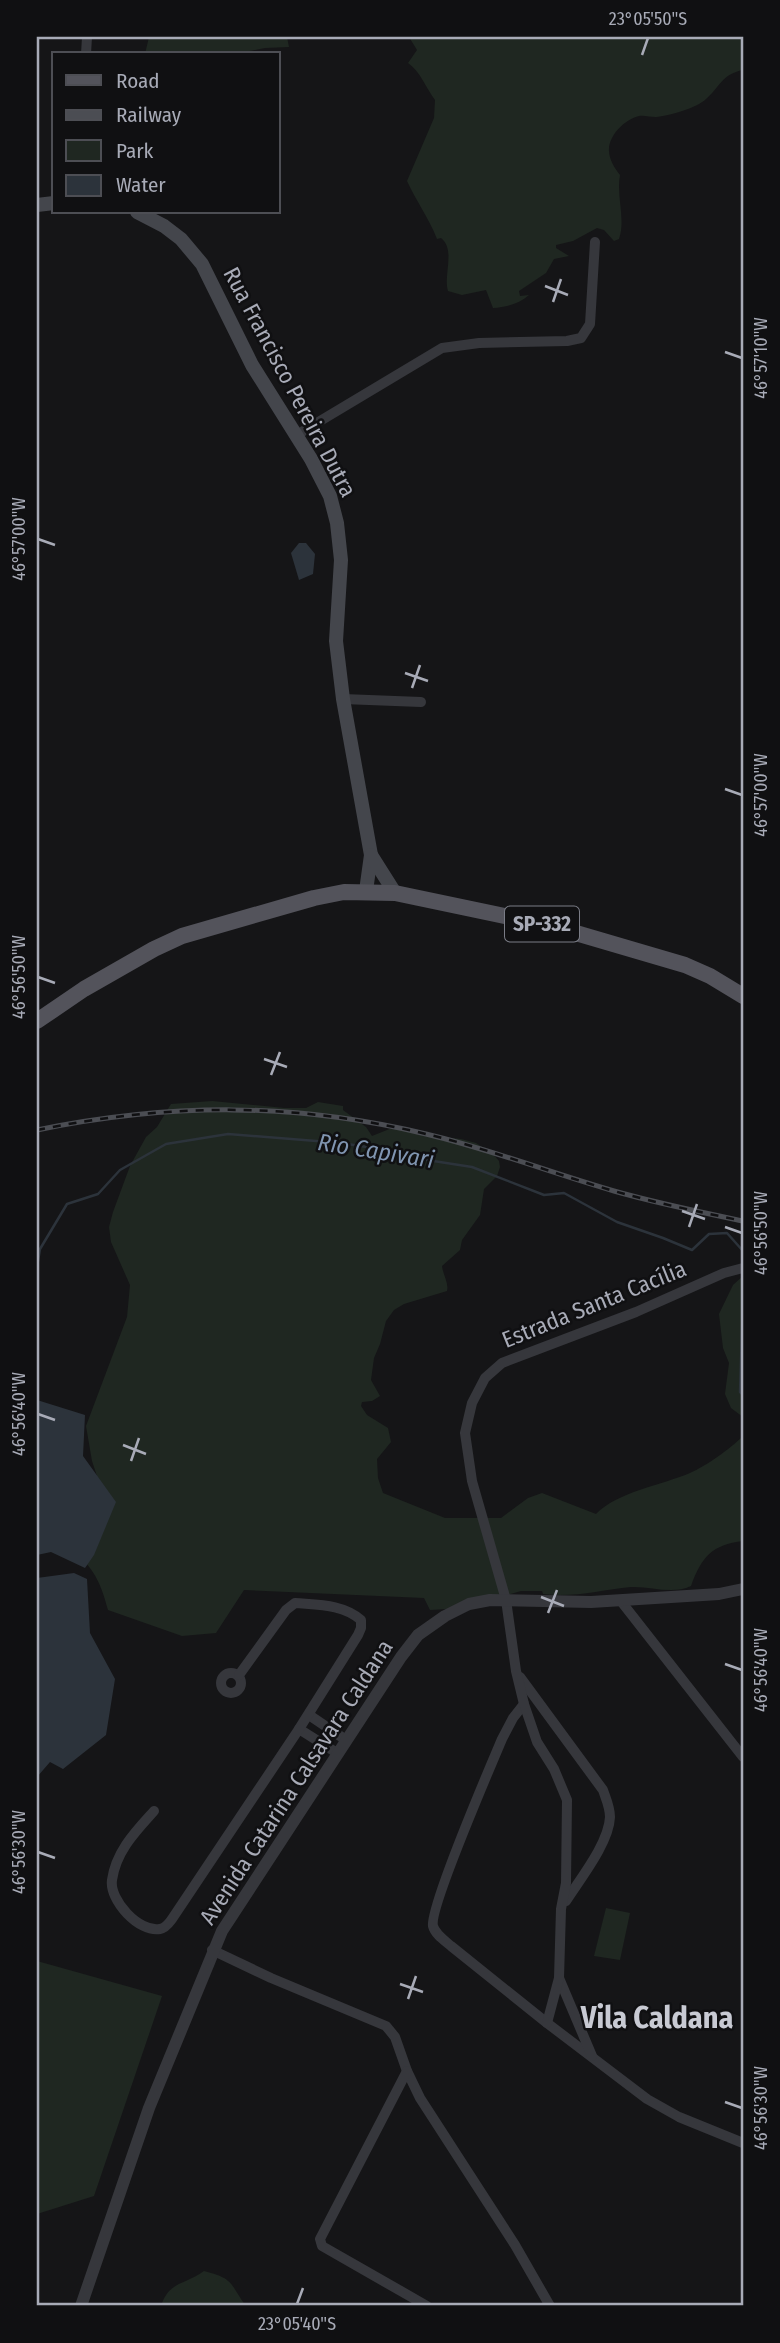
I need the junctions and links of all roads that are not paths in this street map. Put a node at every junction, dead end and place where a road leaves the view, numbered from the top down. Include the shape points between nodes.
1 (141, 214) edge
2 (595, 242) dead end
3 (295, 436) junction
4 (343, 699) junction
5 (421, 702) dead end
6 (371, 855) junction
7 (366, 891) junction
8 (395, 893) junction
9 (743, 996) edge
10 (37, 1021) edge
11 (742, 1268) edge
12 (743, 1589) edge
13 (506, 1600) junction
14 (620, 1601) junction
15 (516, 1671) junction
16 (239, 1675) dead end
17 (524, 1703) junction
18 (309, 1714) junction
19 (299, 1729) junction
20 (346, 1740) junction
21 (337, 1753) junction
22 (743, 1758) edge
23 (154, 1811) dead end
24 (561, 1909) junction
25 (212, 1950) junction
26 (559, 1978) junction
27 (547, 2023) junction
28 (593, 2059) junction
29 (407, 2071) junction
30 (743, 2143) edge
31 (81, 2306) edge
32 (427, 2306) edge
33 (550, 2306) edge

1 - 3 main road, Rua Francisco Pereira Dutra via 181,239 202,264 252,365
2 - 3 street via 590,324 581,338 442,348
3 - 4 main road, Rua Francisco Pereira Dutra via 330,496 337,523 341,560 336,641
4 - 5 street
4 - 6 main road, Rua Francisco Pereira Dutra
6 - 7 main road, Rua Francisco Pereira Dutra
6 - 8 main road, Rua Francisco Pereira Dutra
7 - 8 main road, SP-332
7 - 10 main road, SP-332 via 331,893 181,936 84,989
8 - 9 main road, SP-332 via 552,926 650,954 710,976
11 - 13 street, Estrada Santa Cacília via 502,1363 485,1378 472,1403 465,1433 472,1481
12 - 14 street, Avenida Catarina Calsavara Caldana
13 - 14 street, Avenida Catarina Calsavara Caldana
13 - 15 street, Estrada Santa Cacília
13 - 20 street, Avenida Catarina Calsavara Caldana via 469,1604 418,1635
14 - 22 street
15 - 17 street, Estrada Santa Cacília
15 - 24 street via 609,1804 610,1818 600,1846
16 - 18 street via 289,1606 337,1607 352,1612 361,1620 361,1628
17 - 24 street, Estrada Santa Cacília via 537,1742 567,1800 566,1883
17 - 27 street via 502,1739 448,1874 433,1925 439,1936
18 - 19 street
18 - 20 street
19 - 21 street
19 - 23 street via 172,1919 159,1929 120,1908 112,1892 126,1843
20 - 21 street, Avenida Catarina Calsavara Caldana
21 - 25 street, Avenida Catarina Calsavara Caldana
24 - 26 street, Estrada Santa Cacília
25 - 29 street via 386,2026 395,2037
25 - 31 street, Avenida Catarina Calsavara Caldana via 149,2108
26 - 27 street
26 - 28 street
27 - 28 street
28 - 30 street via 679,2117
29 - 32 street via 320,2239 322,2246
29 - 33 street

